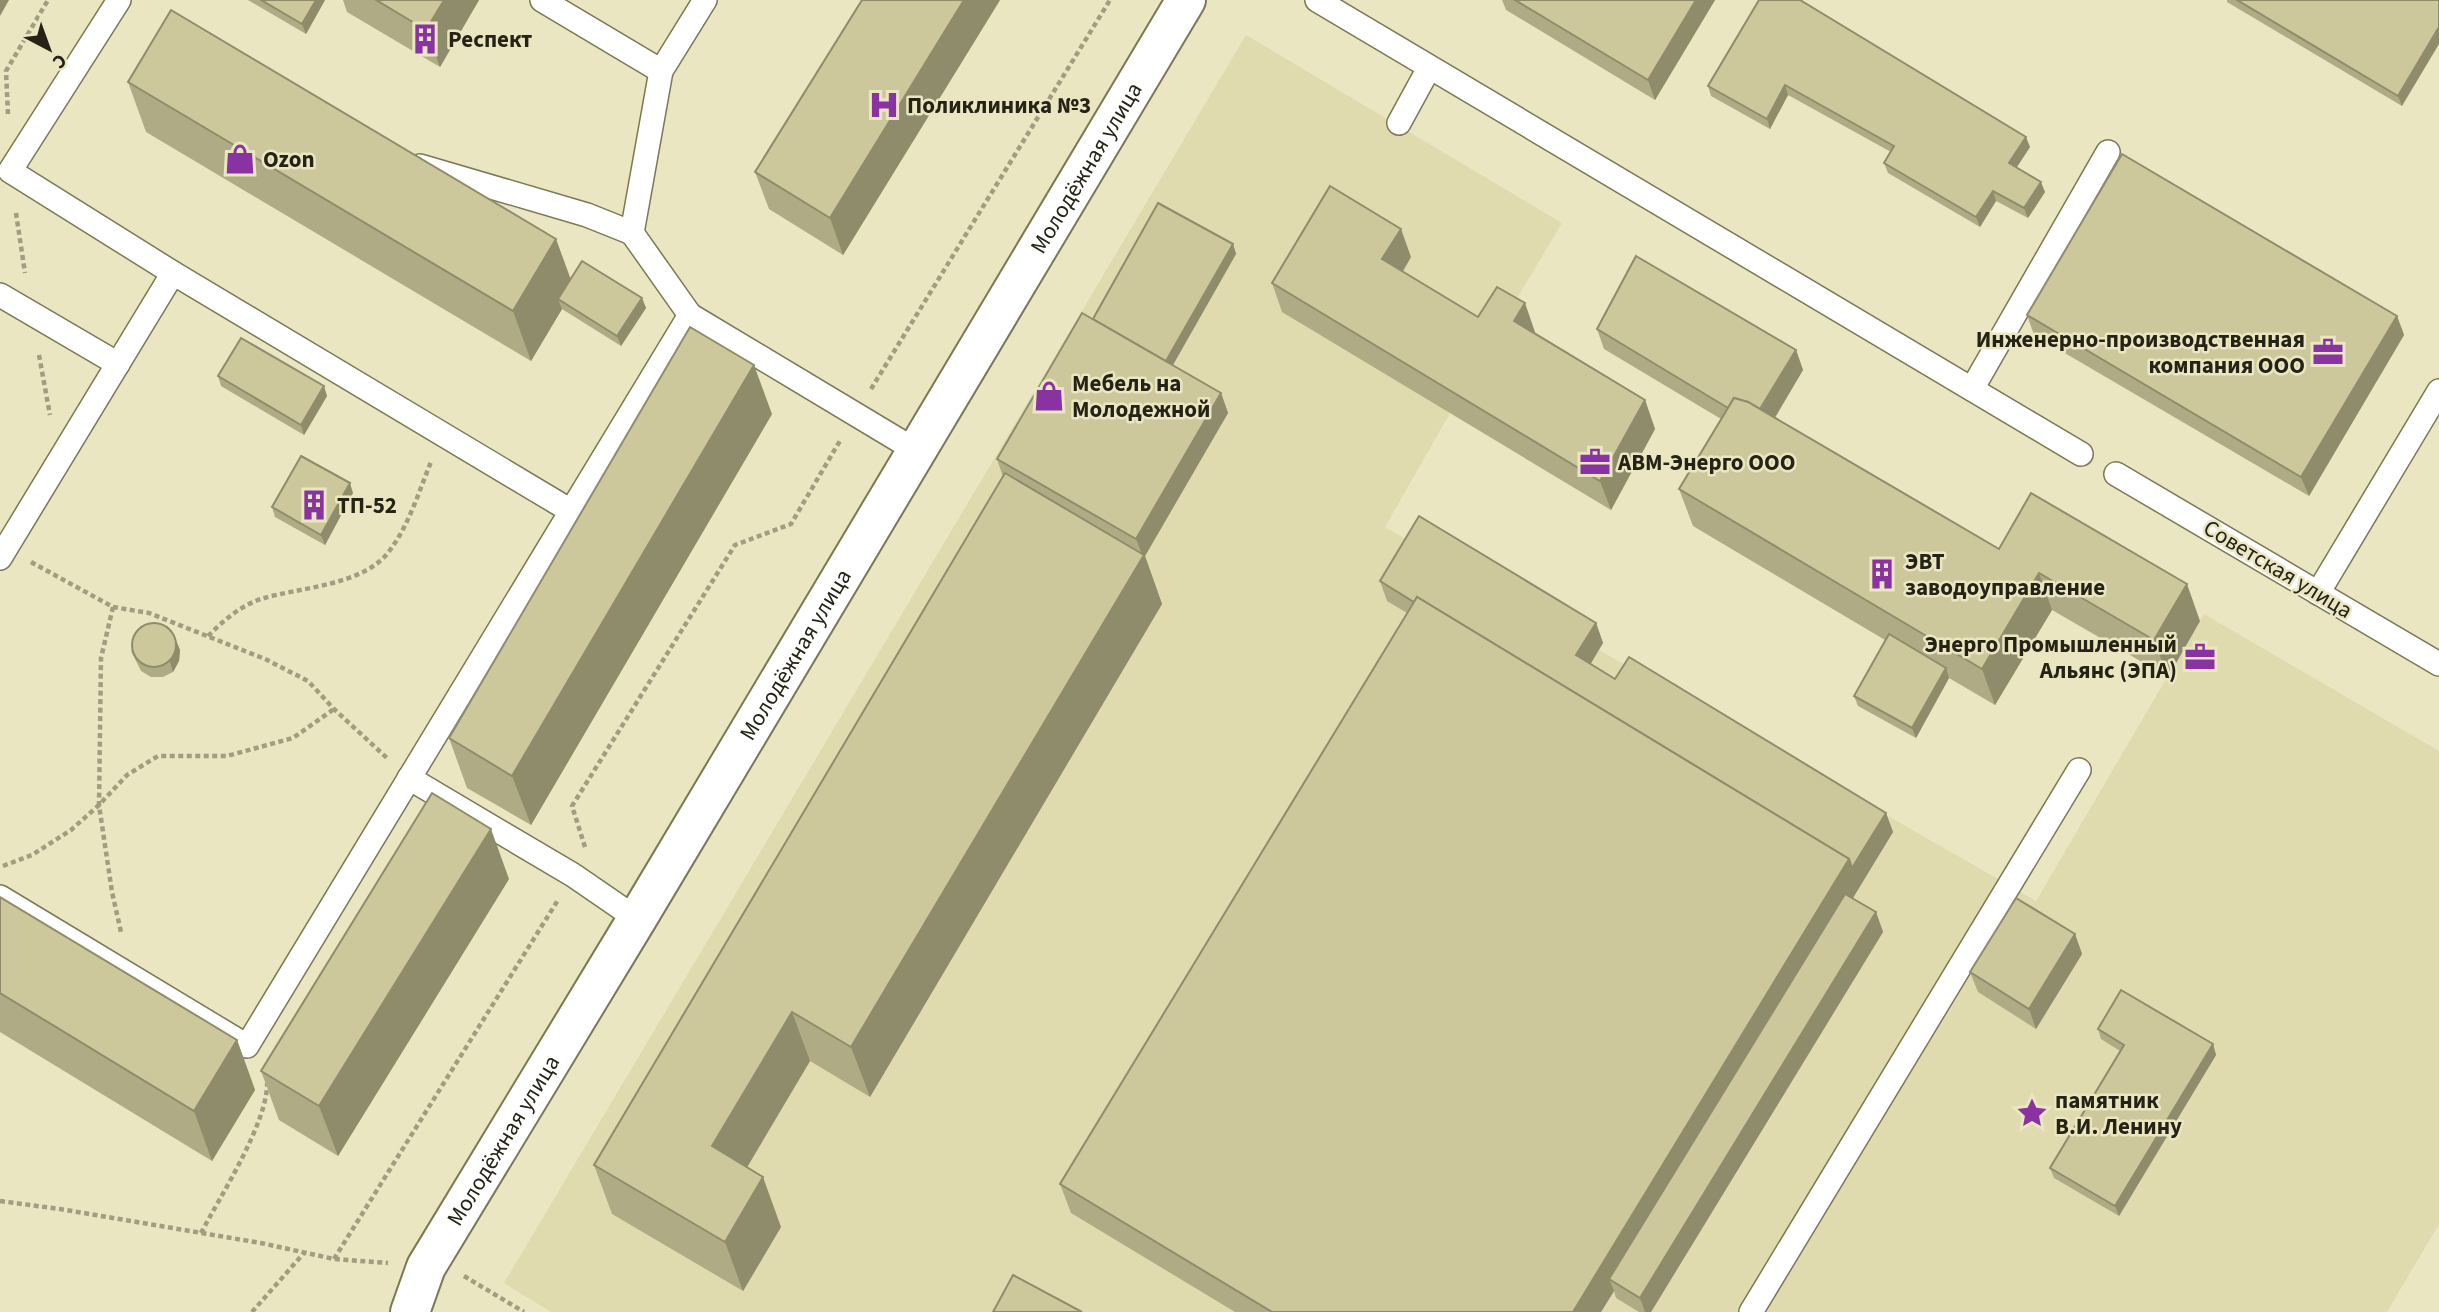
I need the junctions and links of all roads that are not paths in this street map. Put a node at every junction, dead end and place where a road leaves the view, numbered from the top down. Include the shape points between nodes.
1 (119, 0) edge
2 (542, 0) edge
3 (705, 0) edge
4 (1186, 0) edge
5 (1317, 0) edge
6 (1429, 68) junction
7 (661, 71) junction
8 (1399, 123) dead end
9 (2108, 152) dead end
10 (401, 155) edge
11 (632, 233) junction
12 (173, 273) junction
13 (0, 295) edge
14 (690, 314) junction
15 (118, 364) junction
16 (1972, 388) junction
17 (2439, 391) edge
18 (915, 450) junction
19 (2081, 454) dead end
20 (2116, 474) dead end
21 (571, 511) junction
22 (3, 553) edge
23 (2319, 593) junction
24 (2439, 664) edge
25 (2079, 770) dead end
26 (409, 778) junction
27 (0, 897) edge
28 (637, 919) junction
29 (410, 1312) edge
30 (1751, 1312) edge

1 - 12 lane via 10,171
2 - 7 lane
3 - 7 lane
4 - 18 street, Молодёжная улица
5 - 6 lane
6 - 8 lane
6 - 16 lane
7 - 11 lane
9 - 16 lane
10 - 11 lane via 424,168 587,215
11 - 14 lane
12 - 15 lane
12 - 21 lane
13 - 15 lane
14 - 18 lane
14 - 21 lane
15 - 22 lane
16 - 19 lane
17 - 23 lane
18 - 28 street, Молодёжная улица
20 - 23 lane, Советская улица
21 - 26 lane
23 - 24 lane, Советская улица
25 - 30 lane
26 - 27 lane via 247,1046
26 - 28 lane via 573,875
28 - 29 street, Молодёжная улица via 426,1267

